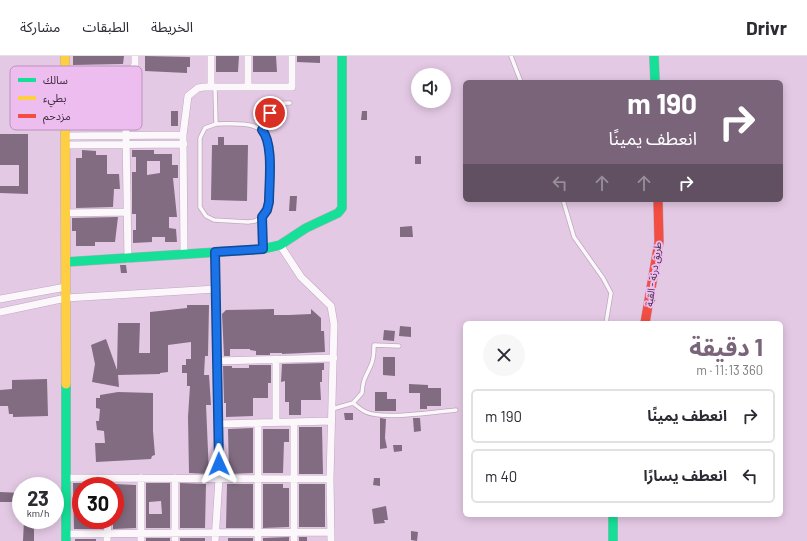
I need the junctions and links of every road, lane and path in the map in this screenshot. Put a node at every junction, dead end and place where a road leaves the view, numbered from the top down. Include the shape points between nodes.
1 (65, 56) edge
2 (211, 56) edge
3 (248, 56) edge
4 (292, 56) edge
5 (342, 56) edge
6 (511, 56) edge
7 (654, 56) edge
8 (66, 66) edge
9 (520, 80) edge
10 (655, 80) edge
11 (213, 87) junction
12 (248, 87) junction
13 (290, 103) dead end
14 (262, 104) dead end
15 (273, 104) junction
16 (216, 124) junction
17 (66, 130) edge
18 (126, 130) edge
19 (262, 130) junction
20 (183, 134) junction
21 (126, 136) junction
22 (66, 140) junction
23 (126, 144) junction
24 (184, 144) junction
25 (563, 202) edge
26 (658, 202) edge
27 (127, 212) junction
28 (66, 213) junction
29 (262, 217) junction
30 (280, 245) junction
31 (263, 249) junction
32 (215, 252) junction
33 (184, 254) junction
34 (128, 259) junction
35 (66, 262) junction
36 (66, 287) junction
37 (216, 289) junction
38 (66, 298) junction
39 (0, 299) edge
40 (0, 312) edge
41 (606, 321) edge
42 (645, 321) edge
43 (399, 346) dead end
44 (334, 358) junction
45 (276, 359) junction
46 (217, 361) junction
47 (353, 403) junction
48 (331, 409) junction
49 (456, 410) dead end
50 (331, 421) junction
51 (276, 422) junction
52 (294, 422) junction
53 (258, 423) junction
54 (218, 424) junction
55 (258, 477) junction
56 (66, 478) junction
57 (72, 478) edge
58 (124, 478) edge
59 (141, 478) junction
60 (175, 478) junction
61 (220, 478) junction
62 (294, 478) junction
63 (330, 479) junction
64 (612, 517) edge
65 (294, 532) junction
66 (331, 532) junction
67 (215, 533) junction
68 (258, 533) junction
69 (141, 537) edge
70 (175, 537) edge
71 (66, 538) edge
72 (108, 538) edge
73 (215, 541) edge
74 (258, 541) edge
75 (294, 541) edge
76 (331, 541) edge
77 (613, 541) edge

1 - 8 street
2 - 11 street
3 - 12 street
4 - 12 street via 292,87
5 - 30 street via 342,208 338,213 306,228
6 - 9 lane
7 - 10 street
11 - 12 street
11 - 16 lane
11 - 20 street via 198,88 188,96
13 - 15 lane
14 - 15 lane
15 - 19 lane
16 - 19 lane via 251,125
16 - 29 lane via 206,128 200,138 202,210 206,216 214,220 252,222
17 - 22 street
18 - 21 street
19 - 29 lane via 269,147 268,206
20 - 21 street
20 - 24 street
21 - 22 street
21 - 23 street
22 - 23 street
22 - 28 street
23 - 24 street
23 - 27 street
24 - 33 street
25 - 41 lane via 574,237 611,293
26 - 42 street, طريق درنة - القبة via 659,242
27 - 28 street
27 - 34 street
28 - 35 street
29 - 31 lane
30 - 31 street
30 - 44 street via 301,277 331,306
31 - 32 street
32 - 33 street
32 - 37 street
33 - 34 street
34 - 35 street
35 - 36 street
36 - 38 street
36 - 39 street
37 - 38 street
37 - 46 street
38 - 40 street
38 - 56 street
43 - 47 lane via 374,345 362,393
44 - 45 street
44 - 48 street
45 - 46 street
45 - 51 street
46 - 54 street
47 - 48 lane
47 - 49 lane via 366,412 380,416
48 - 50 street
50 - 52 street
50 - 63 street
51 - 52 street
51 - 53 street
52 - 62 street
53 - 54 street
53 - 55 street
54 - 61 street
55 - 61 street
55 - 62 street
55 - 68 street
56 - 57 street
56 - 71 street
58 - 59 street
59 - 60 street
59 - 69 street
60 - 61 street
60 - 70 street
61 - 67 street
62 - 63 street
62 - 65 street
63 - 66 street
64 - 77 street
65 - 66 street
65 - 68 street
65 - 75 street
66 - 76 street
67 - 68 street
67 - 70 street
67 - 73 street
68 - 74 street
69 - 70 street
69 - 72 street
71 - 72 street

